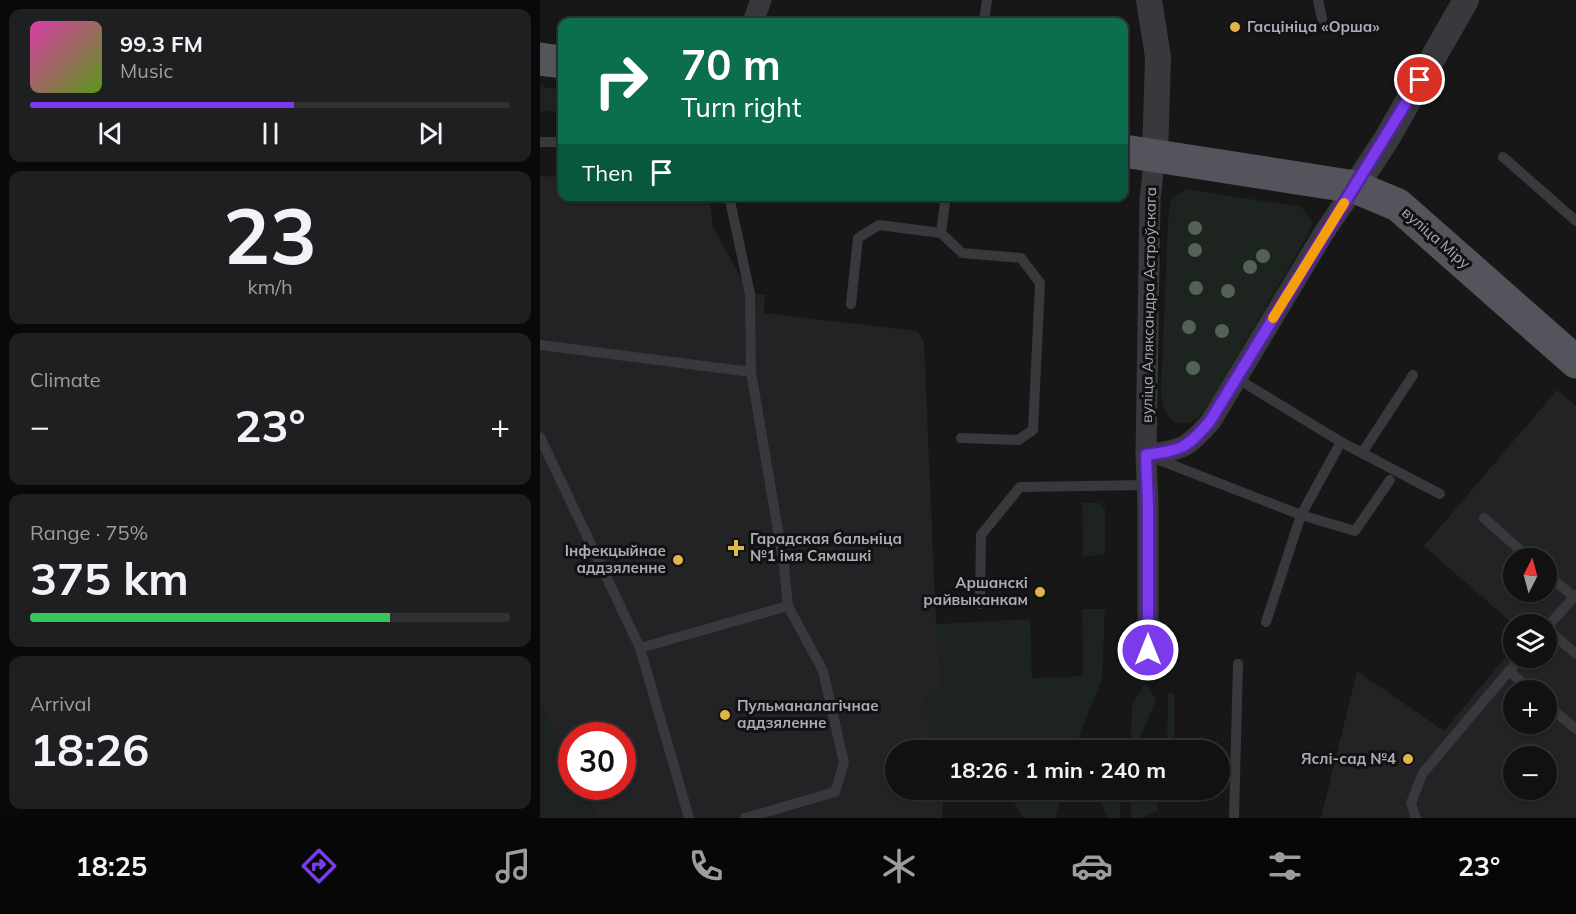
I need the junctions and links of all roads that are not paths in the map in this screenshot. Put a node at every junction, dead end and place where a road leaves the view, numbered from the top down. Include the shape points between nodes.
1 (761, 0) edge
2 (987, 0) edge
3 (1149, 0) edge
4 (1318, 0) edge
5 (1466, 0) edge
6 (754, 18) edge
7 (985, 18) edge
8 (1322, 19) dead end
9 (540, 59) edge
10 (558, 61) edge
11 (540, 142) edge
12 (558, 142) edge
13 (1139, 153) edge
14 (1503, 157) dead end
15 (1355, 187) junction
16 (730, 201) edge
17 (945, 201) edge
18 (1576, 221) edge
19 (941, 233) junction
20 (851, 304) dead end
21 (540, 345) edge
22 (1576, 362) edge
23 (751, 372) junction
24 (1413, 375) dead end
25 (1238, 379) junction
26 (540, 437) edge
27 (961, 438) dead end
28 (1341, 442) junction
29 (1362, 453) junction
30 (1146, 455) junction
31 (1390, 480) dead end
32 (1148, 485) junction
33 (1440, 494) dead end
34 (1301, 515) junction
35 (1484, 518) dead end
36 (1518, 548) edge
37 (1557, 582) edge
38 (1575, 596) edge
39 (980, 604) dead end
40 (788, 606) junction
41 (1557, 616) edge
42 (1266, 622) dead end
43 (1557, 638) edge
44 (640, 648) junction
45 (1148, 650) dead end
46 (1576, 654) edge
47 (1238, 664) dead end
48 (1512, 668) edge
49 (1509, 671) junction
50 (1519, 680) edge
51 (1557, 713) edge
52 (1576, 729) edge
53 (689, 818) edge
54 (745, 818) edge
55 (1234, 818) edge
56 (1416, 818) edge

1 - 6 street
2 - 7 lane
3 - 13 street via 1158,57
4 - 8 lane
5 - 15 street
9 - 10 main road
11 - 12 lane
13 - 15 main road, вуліца Міру
13 - 30 street, вуліца Аляксандра Астроўскага via 1150,199
14 - 18 lane
15 - 22 main road, вуліца Міру via 1398,205
15 - 25 street
16 - 23 lane via 750,294
17 - 19 lane
19 - 20 lane via 879,225 858,238
19 - 27 lane via 962,253 1022,258 1040,283 1033,430 1018,440
21 - 23 lane
23 - 40 lane
24 - 29 lane
25 - 28 lane
25 - 30 street via 1191,444 1171,452
26 - 44 lane
28 - 29 lane
28 - 34 lane
29 - 33 lane
30 - 32 street, вуліца Аляксандра Астроўскага
30 - 34 lane
31 - 34 lane via 1355,531
32 - 39 lane via 1020,487 981,535
32 - 45 street, вуліца Аляксандра Астроўскага
34 - 42 lane
35 - 36 lane
37 - 38 lane
38 - 41 lane
40 - 44 lane
40 - 54 lane via 823,672 844,763 835,792
43 - 46 lane
44 - 53 lane
47 - 55 lane
48 - 49 lane
49 - 50 lane
49 - 56 lane via 1423,773 1411,803
51 - 52 lane

